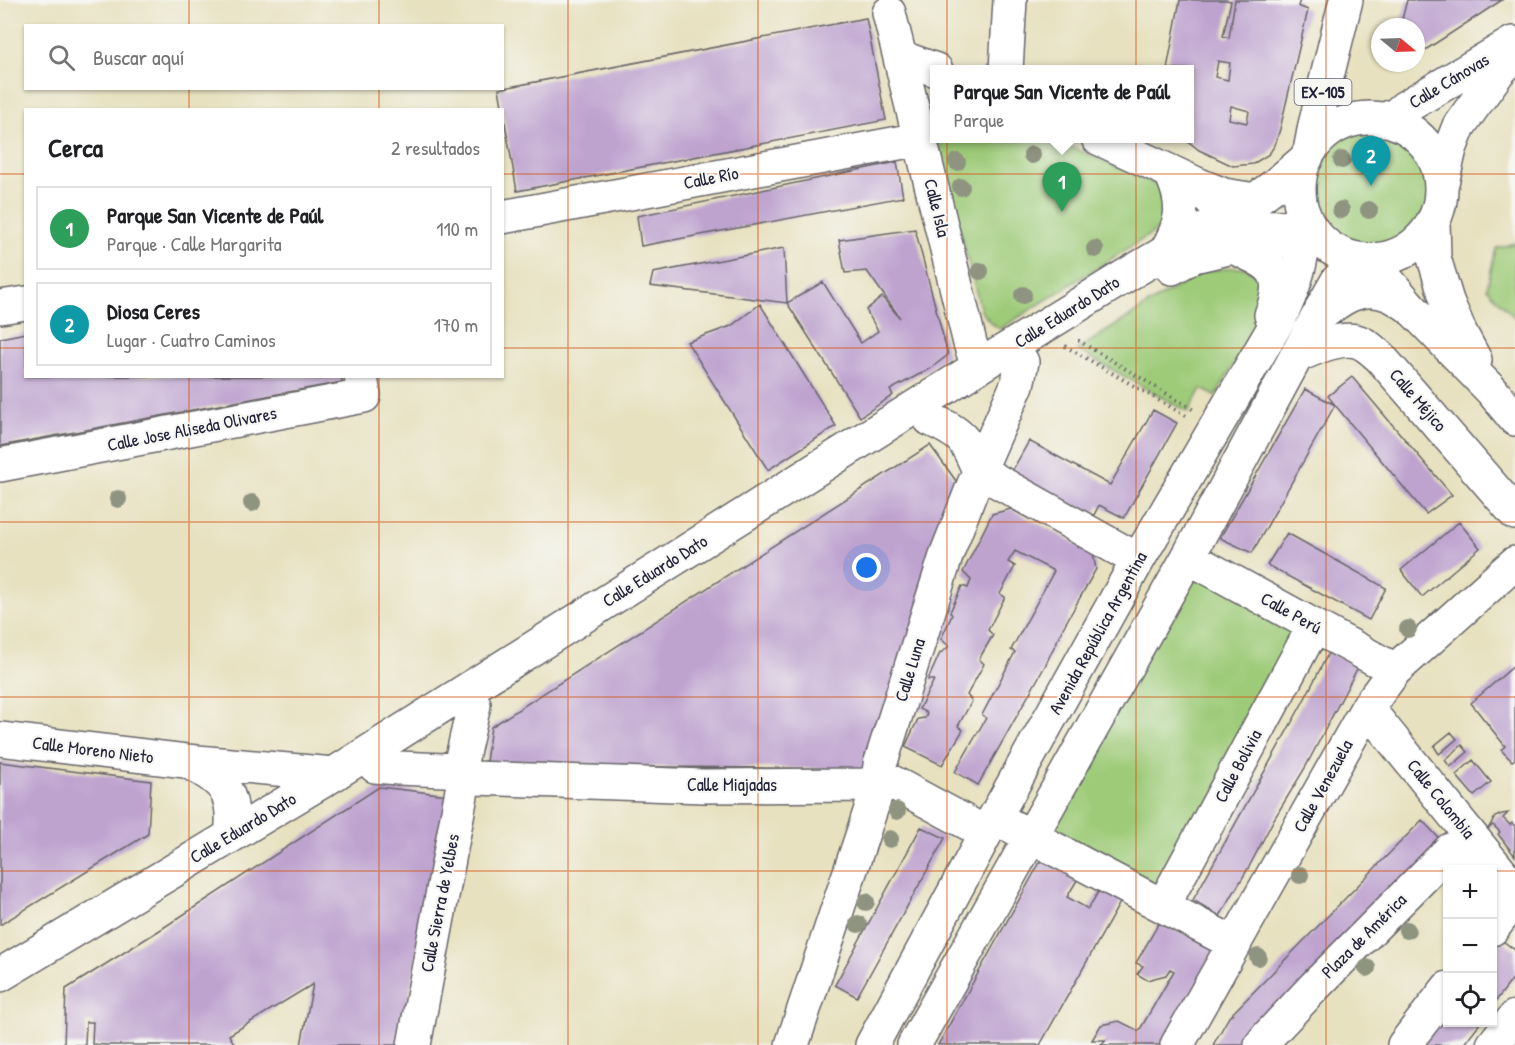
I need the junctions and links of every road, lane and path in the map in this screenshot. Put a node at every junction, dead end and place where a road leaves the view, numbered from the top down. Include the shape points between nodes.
1 (1010, 0) edge
2 (1346, 0) edge
3 (889, 13) dead end
4 (1338, 34) junction
5 (1515, 42) edge
6 (1515, 55) edge
7 (900, 57) junction
8 (1006, 65) edge
9 (930, 67) edge
10 (1374, 119) junction
11 (920, 139) junction
12 (1109, 143) edge
13 (1308, 155) junction
14 (1185, 179) junction
15 (1441, 187) junction
16 (504, 217) edge
17 (1238, 221) junction
18 (1433, 221) junction
19 (1309, 232) junction
20 (1165, 253) junction
21 (1365, 260) junction
22 (24, 303) edge
23 (0, 307) edge
24 (1410, 307) junction
25 (1317, 318) junction
26 (1061, 347) junction
27 (1258, 353) junction
28 (1296, 356) junction
29 (1022, 362) junction
30 (978, 367) junction
31 (361, 378) edge
32 (1492, 391) junction
33 (930, 419) junction
34 (1515, 419) edge
35 (1218, 424) junction
36 (0, 465) edge
37 (979, 471) junction
38 (1515, 513) edge
39 (1188, 557) junction
40 (1138, 560) junction
41 (1515, 563) edge
42 (1314, 626) junction
43 (1395, 670) junction
44 (474, 705) junction
45 (1366, 708) junction
46 (0, 739) edge
47 (186, 761) junction
48 (375, 766) junction
49 (463, 768) junction
50 (334, 774) junction
51 (878, 782) junction
52 (991, 825) junction
53 (231, 835) junction
54 (1031, 837) junction
55 (1465, 865) edge
56 (1515, 890) edge
57 (1497, 898) edge
58 (1163, 906) junction
59 (1497, 922) edge
60 (1235, 944) junction
61 (0, 975) edge
62 (0, 994) edge
63 (1443, 994) edge
64 (1515, 1017) edge
65 (414, 1045) edge
66 (792, 1045) edge
67 (872, 1045) edge
68 (914, 1045) edge
69 (1177, 1045) edge
70 (1261, 1045) edge
71 (1404, 1045) edge
72 (1494, 1045) edge

1 - 8 street
2 - 4 street, EX-105
3 - 7 street, Calle Isla
4 - 10 street, EX-105 via 1336,78 1343,98 1349,108
4 - 13 street, EX-105
5 - 10 street, Calle Cánovas via 1396,115
6 - 15 street, Calle Cánovas via 1459,126
7 - 9 street
7 - 11 street, Calle Isla
10 - 13 street via 1344,123 1331,130
10 - 15 street via 1414,134 1428,149
11 - 16 street, Calle Río
11 - 30 street, Calle Isla
12 - 14 street
13 - 17 street, Calle Eduardo Dato
13 - 19 street via 1300,176 1299,194
14 - 17 street via 1237,198
14 - 20 street via 1178,188 1178,229
15 - 18 street
17 - 19 street via 1246,226
17 - 20 street, Calle Eduardo Dato
17 - 26 street, Calle Eduardo Dato via 1194,256 1125,297
17 - 27 street via 1278,281 1274,308
18 - 21 street via 1420,240 1404,252
18 - 32 street via 1434,258 1447,301
19 - 21 street via 1338,253
19 - 27 street, Avenida República Argentina via 1290,297
20 - 30 street, Calle Eduardo Dato
21 - 24 street
21 - 25 street via 1338,280
22 - 23 street
24 - 25 street via 1388,294 1369,290 1336,301
24 - 32 street
25 - 28 street
26 - 29 street, Calle Eduardo Dato
26 - 35 path
26 - 35 path via 1079,340 1197,412 1208,408
27 - 35 street, Avenida República Argentina
28 - 38 street, Calle Méjico via 1344,340 1368,347
28 - 39 street
29 - 33 street, Calle Eduardo Dato
29 - 37 street, Calle Luna via 1017,385
30 - 50 street, Calle Eduardo Dato
31 - 36 street, Calle Jose Aliseda Olivares via 364,396
32 - 34 street
33 - 37 street via 966,442
33 - 44 street, Calle Eduardo Dato
35 - 40 street, Avenida República Argentina
37 - 40 street
37 - 51 street, Calle Luna via 947,553
39 - 42 street, Calle Perú
39 - 54 street
40 - 52 street, Avenida República Argentina
41 - 43 street, Calle Venezuela
42 - 43 street, Calle Perú
42 - 58 street, Calle Bolivia
43 - 45 street, Calle Venezuela
44 - 48 street, Calle Eduardo Dato
44 - 49 street, Calle Sierra de Yelbes
45 - 56 street, Calle Colombia
45 - 60 street, Calle Venezuela
46 - 47 street, Calle Moreno Nieto
47 - 50 street, Calle Moreno Nieto
47 - 53 street via 221,782 230,799
48 - 49 street
48 - 62 street, Calle Eduardo Dato
49 - 51 street, Calle Miajadas via 474,778 704,786
49 - 65 street, Calle Sierra de Yelbes
50 - 53 street, Calle Eduardo Dato
51 - 52 street, Calle Miajadas via 892,782
51 - 66 street, Calle Luna
52 - 54 street, Calle Miajadas
52 - 67 street, Avenida República Argentina
53 - 61 street, Calle Eduardo Dato
54 - 58 street
54 - 68 street
55 - 70 street, Plaza de América via 1450,850
57 - 59 street via 1508,908
58 - 60 street
60 - 69 street, Calle Venezuela
63 - 71 street
64 - 72 street

